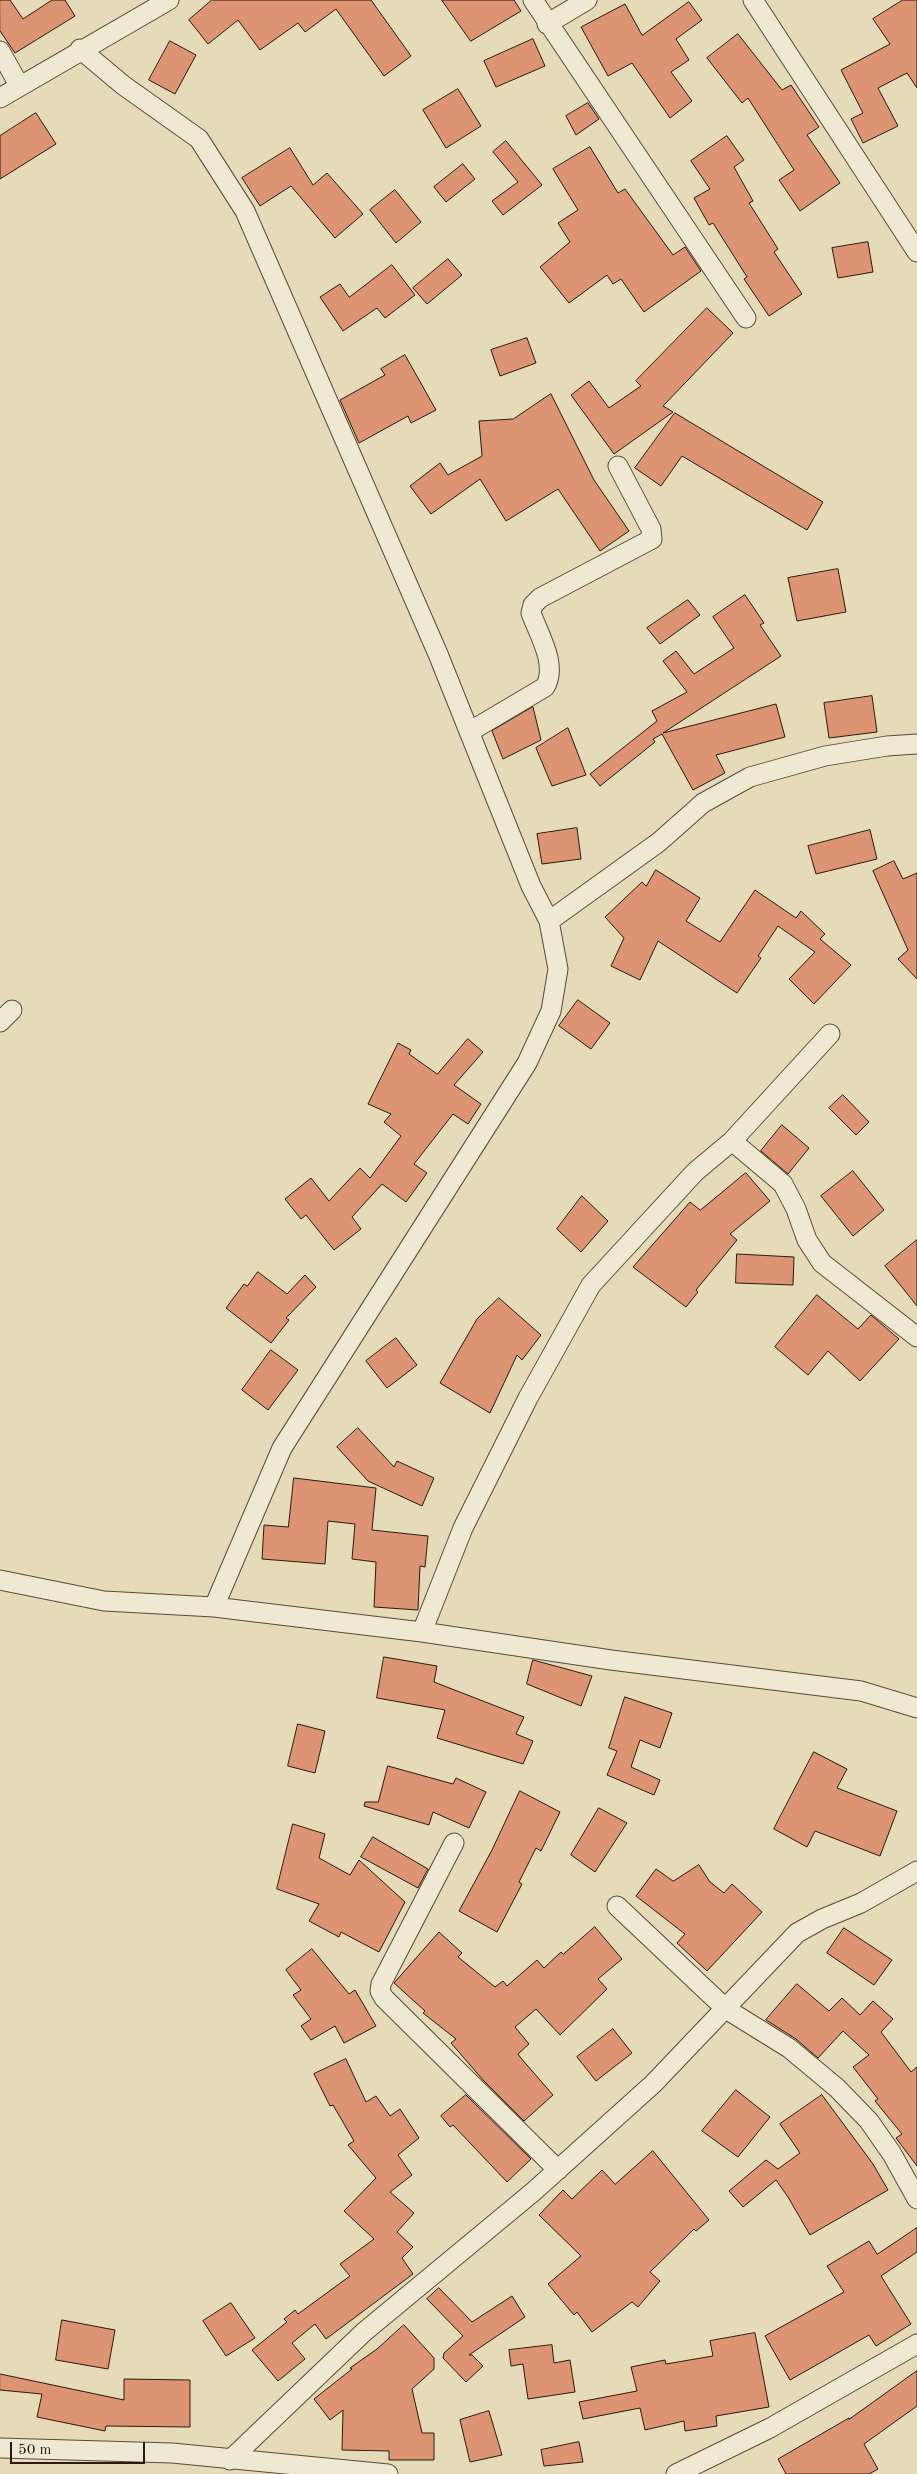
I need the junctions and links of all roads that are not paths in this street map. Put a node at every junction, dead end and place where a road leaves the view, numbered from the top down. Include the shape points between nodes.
1 (169, 0) edge
2 (533, 0) edge
3 (587, 0) edge
4 (753, 0) edge
5 (547, 24) junction
6 (80, 49) junction
7 (0, 51) edge
8 (19, 85) junction
9 (0, 98) edge
10 (917, 252) edge
11 (746, 318) dead end
12 (618, 466) dead end
13 (469, 732) junction
14 (917, 744) edge
15 (549, 921) junction
16 (830, 1034) dead end
17 (732, 1141) junction
18 (917, 1338) edge
19 (0, 1580) edge
20 (214, 1607) junction
21 (422, 1632) junction
22 (917, 1708) edge
23 (454, 1842) dead end
24 (917, 1871) edge
25 (617, 1906) dead end
26 (726, 2009) junction
27 (558, 2170) junction
28 (917, 2199) edge
29 (917, 2344) edge
30 (0, 2448) edge
31 (230, 2460) junction
32 (696, 2469) edge
33 (388, 2474) edge
34 (676, 2474) edge

1 - 6 street
2 - 5 street
3 - 5 street
4 - 10 street
5 - 11 street
6 - 8 street
6 - 13 street via 123,85 198,139 245,211
7 - 8 street
8 - 9 street
12 - 13 street via 652,529 652,539 540,598 533,605 531,614 551,667 550,678 545,687
13 - 15 street via 531,886
14 - 15 street via 824,756 750,777 703,803 659,842
15 - 20 street via 557,977 551,1011 527,1063 282,1448
16 - 17 street
17 - 18 street via 783,1184 807,1240 822,1263
17 - 21 street via 695,1172 592,1285 528,1398 463,1528
19 - 20 street via 104,1601
20 - 21 street
21 - 22 street via 611,1660 861,1691
23 - 27 street via 380,1991
24 - 26 street via 797,1934
25 - 26 street
26 - 27 street via 653,2084
26 - 28 street via 790,2048 837,2088 869,2121
27 - 31 street via 364,2332
29 - 32 street
30 - 31 street via 172,2453
31 - 33 street
32 - 34 street

